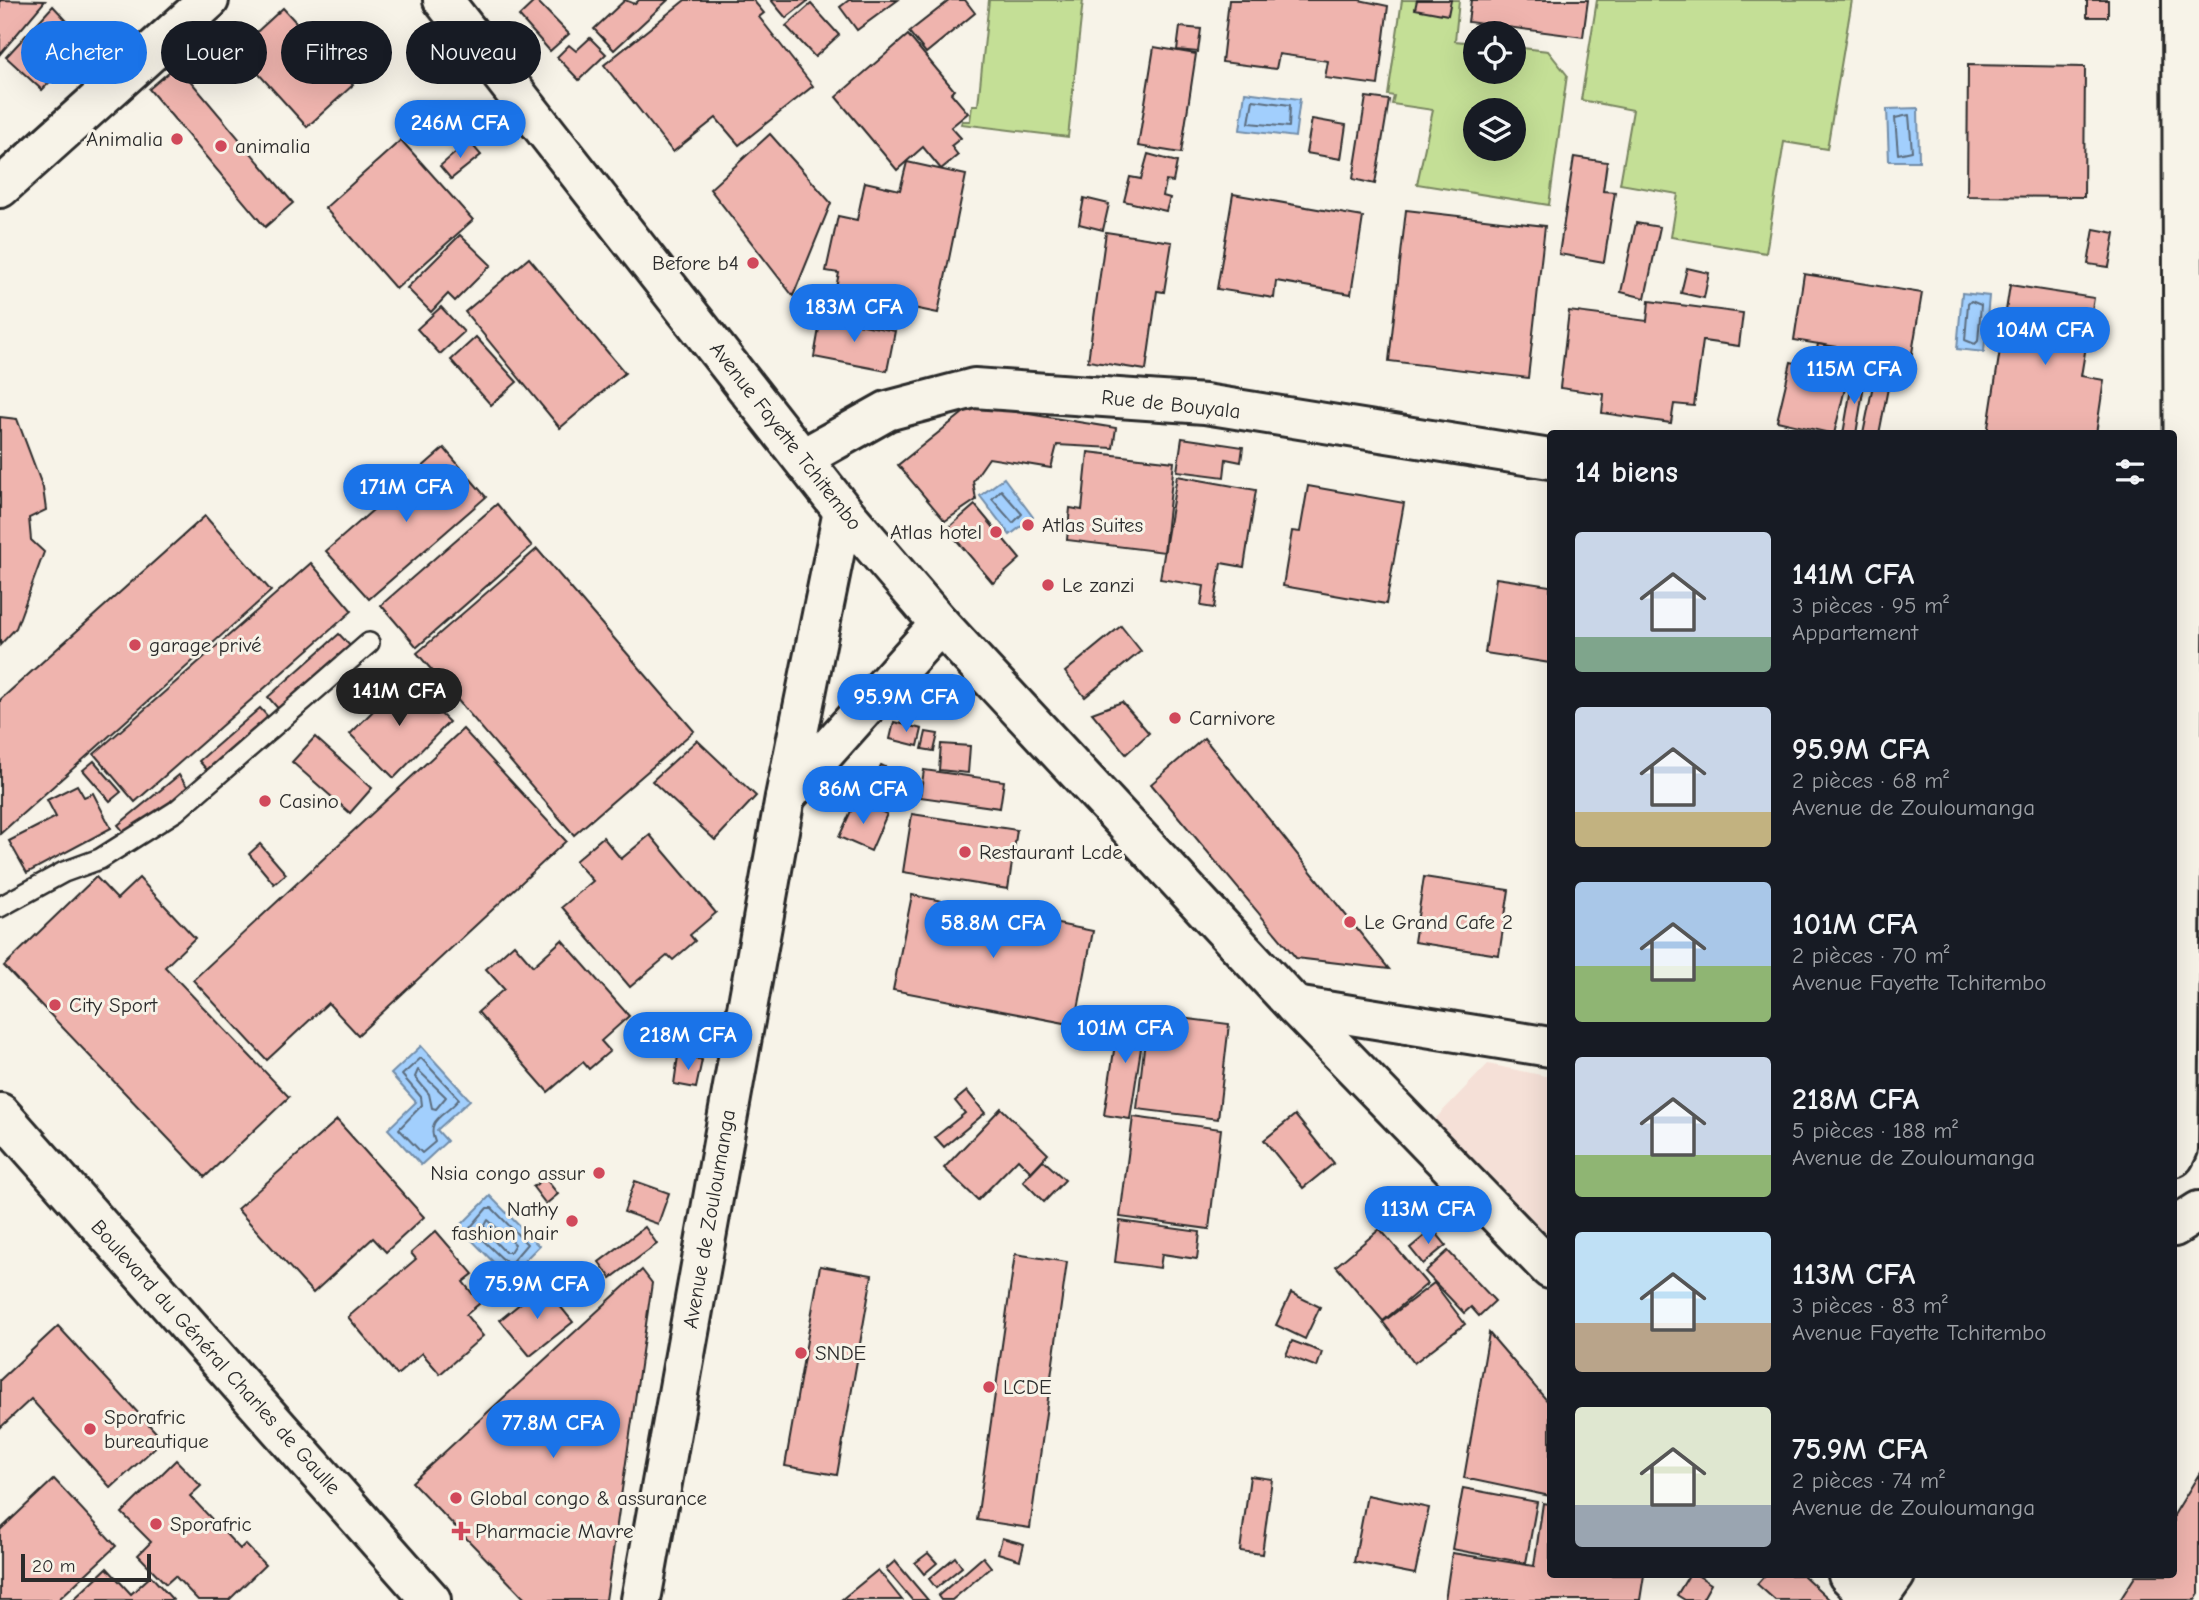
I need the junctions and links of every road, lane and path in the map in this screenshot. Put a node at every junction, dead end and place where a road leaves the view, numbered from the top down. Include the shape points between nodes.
1 (209, 0) edge
2 (443, 0) edge
3 (2182, 0) edge
4 (0, 188) edge
5 (803, 458) junction
6 (1547, 459) edge
7 (844, 512) junction
8 (2185, 561) edge
9 (940, 624) junction
10 (369, 643) dead end
11 (785, 797) junction
12 (0, 907) edge
13 (1294, 1006) junction
14 (1547, 1047) edge
15 (0, 1113) edge
16 (2181, 1151) edge
17 (2199, 1211) edge
18 (2177, 1225) edge
19 (1547, 1266) edge
20 (1851, 1578) edge
21 (1893, 1578) edge
22 (431, 1600) edge
23 (641, 1600) edge
24 (1875, 1600) edge

1 - 4 street
2 - 5 street, Avenue Fayette Tchitembo
3 - 8 street
5 - 6 street, Rue de Bouyala via 887,411 974,388 1205,404
5 - 7 street, Avenue Fayette Tchitembo
7 - 9 street, Avenue Fayette Tchitembo
7 - 11 street, Avenue de Zouloumanga
8 - 16 street
9 - 11 street
9 - 13 street, Avenue Fayette Tchitembo
10 - 12 lane via 176,811 100,859 64,872
11 - 23 street, Avenue de Zouloumanga
13 - 14 street
13 - 19 street, Avenue Fayette Tchitembo
15 - 22 street, Boulevard du Général Charles de Gaulle
17 - 18 street
20 - 24 street
21 - 24 street

